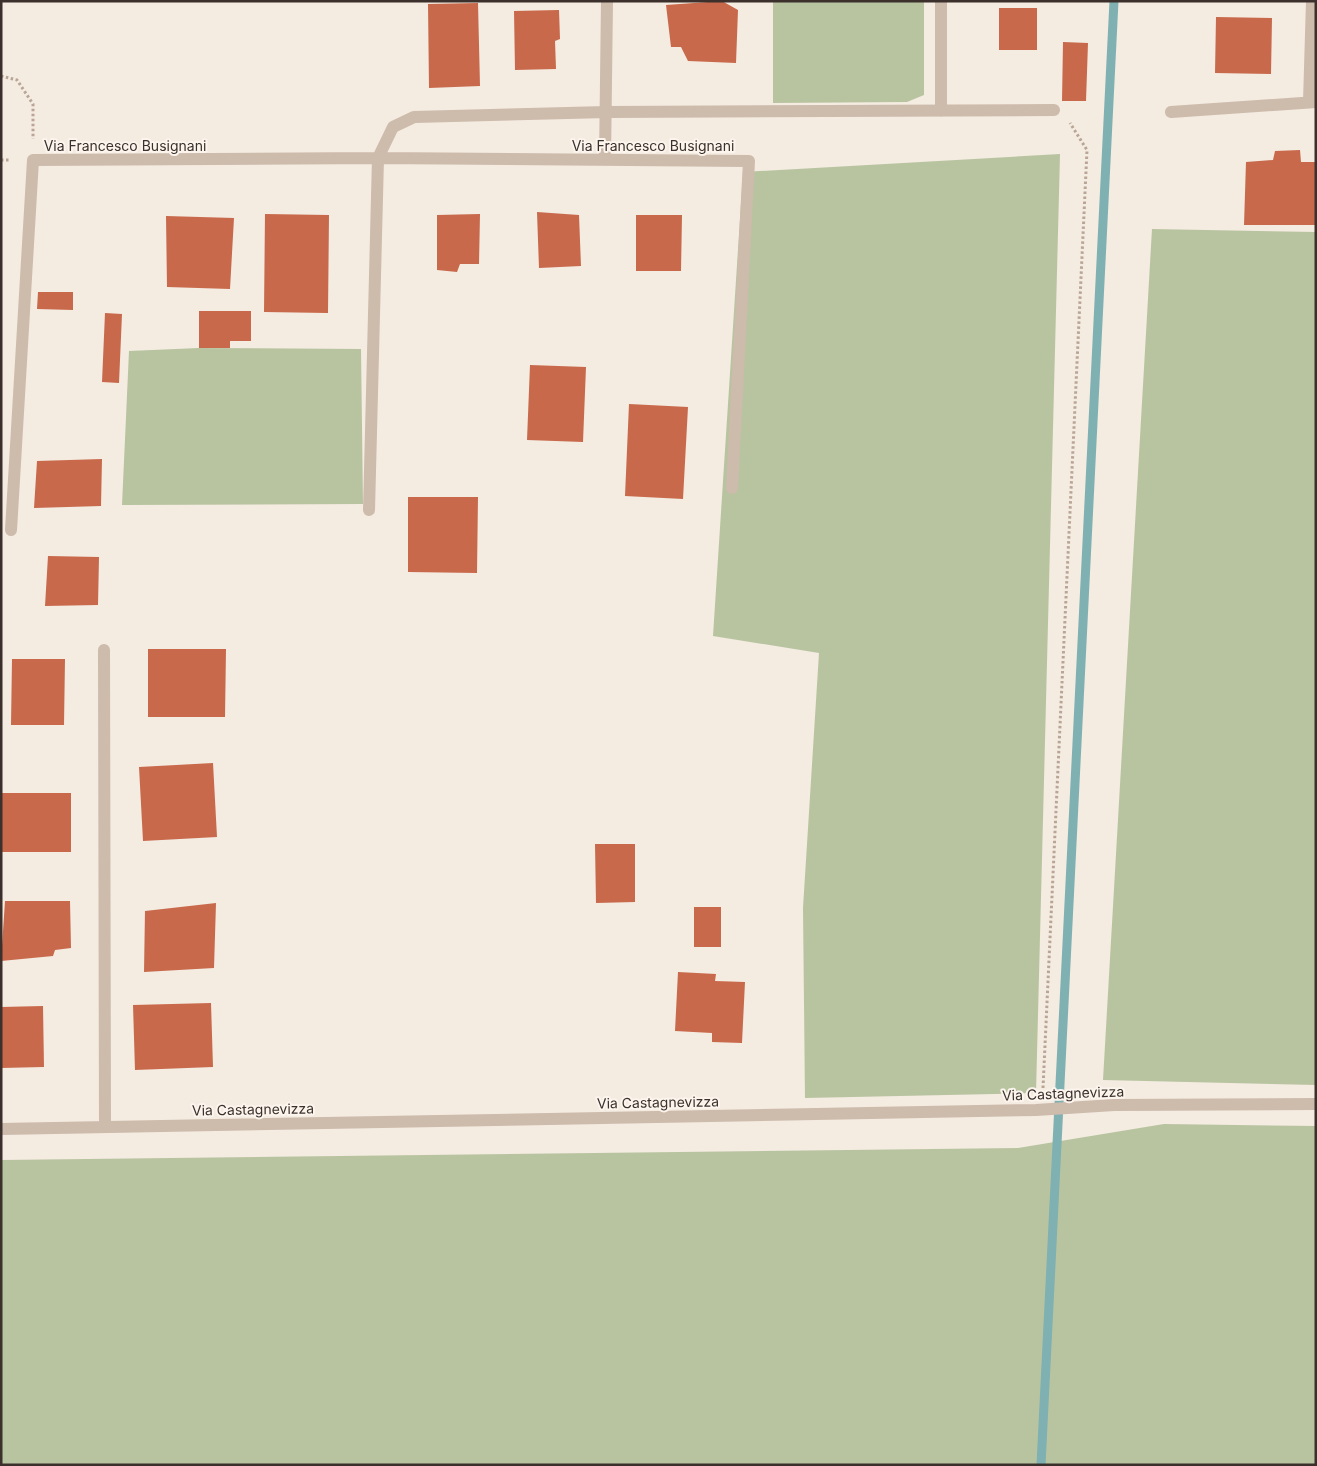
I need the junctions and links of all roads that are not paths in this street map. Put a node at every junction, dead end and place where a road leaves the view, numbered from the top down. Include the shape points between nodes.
1 (607, 1) edge
2 (942, 1) edge
3 (1312, 1) edge
4 (1313, 102) edge
5 (1054, 110) road end
6 (940, 111) junction
7 (607, 112) junction
8 (1171, 112) dead end
9 (378, 158) junction
10 (605, 160) junction
11 (732, 488) dead end
12 (369, 510) dead end
13 (12, 530) dead end
14 (104, 650) dead end
15 (1316, 1104) edge
16 (105, 1126) junction
17 (1, 1129) edge

1 - 7 street
2 - 6 street
3 - 4 street
4 - 8 street
5 - 6 street
6 - 7 street
7 - 9 street via 414,117 393,127
7 - 10 street
9 - 10 street, Via Francesco Busignani
9 - 12 street
9 - 13 street, Via Francesco Busignani via 33,160
10 - 11 street, Via Francesco Busignani via 749,160
14 - 16 street
15 - 16 street, Via Castagnevizza via 1114,1105 1036,1110
16 - 17 street, Via Castagnevizza

